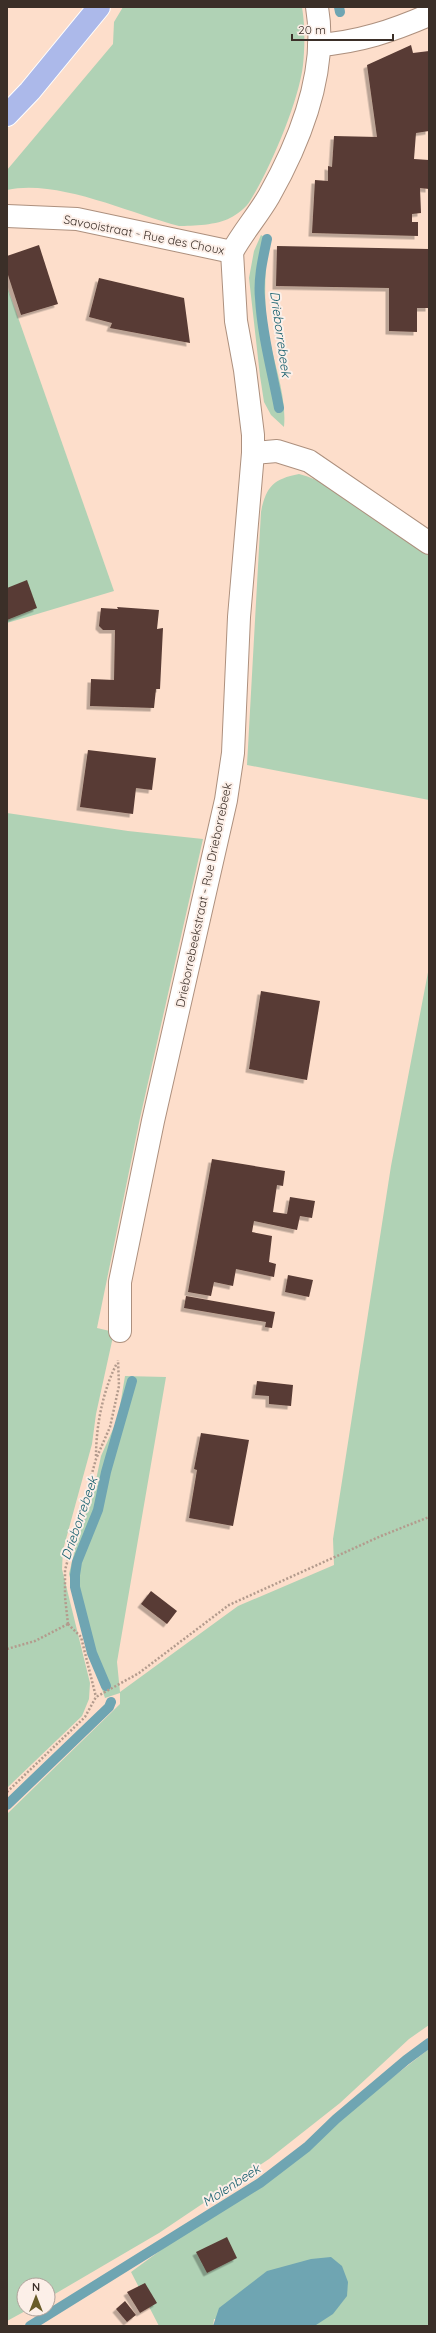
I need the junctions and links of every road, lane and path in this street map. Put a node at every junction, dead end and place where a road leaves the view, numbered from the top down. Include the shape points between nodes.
1 (100, 7) edge
2 (317, 7) edge
3 (429, 15) edge
4 (319, 45) junction
5 (7, 115) edge
6 (7, 216) edge
7 (232, 252) junction
8 (253, 453) junction
9 (429, 543) edge
10 (120, 1331) dead end
11 (96, 1459) junction
12 (429, 1517) edge
13 (68, 1624) junction
14 (7, 1649) edge
15 (96, 1697) junction
16 (7, 1792) edge

1 - 5 main road
2 - 4 street, Savooistraat - Rue des Choux
3 - 4 street via 403,26 350,42
4 - 7 street, Savooistraat - Rue des Choux via 316,75 300,131 268,197
6 - 7 street, Savooistraat - Rue des Choux via 77,219
7 - 8 street, Drieborrebeekstraat - Rue Drieborrebeek via 236,322 245,370
8 - 9 street via 277,451 309,461
8 - 10 street, Drieborrebeekstraat - Rue Drieborrebeek via 239,617 234,737 226,800 120,1282
11 - 11 path via 110,1427 119,1386 118,1362 109,1378 96,1438
11 - 13 path via 65,1570
12 - 15 path via 380,1536 229,1605 139,1673
13 - 14 path via 35,1641
13 - 15 path via 81,1637
15 - 16 path via 85,1717

